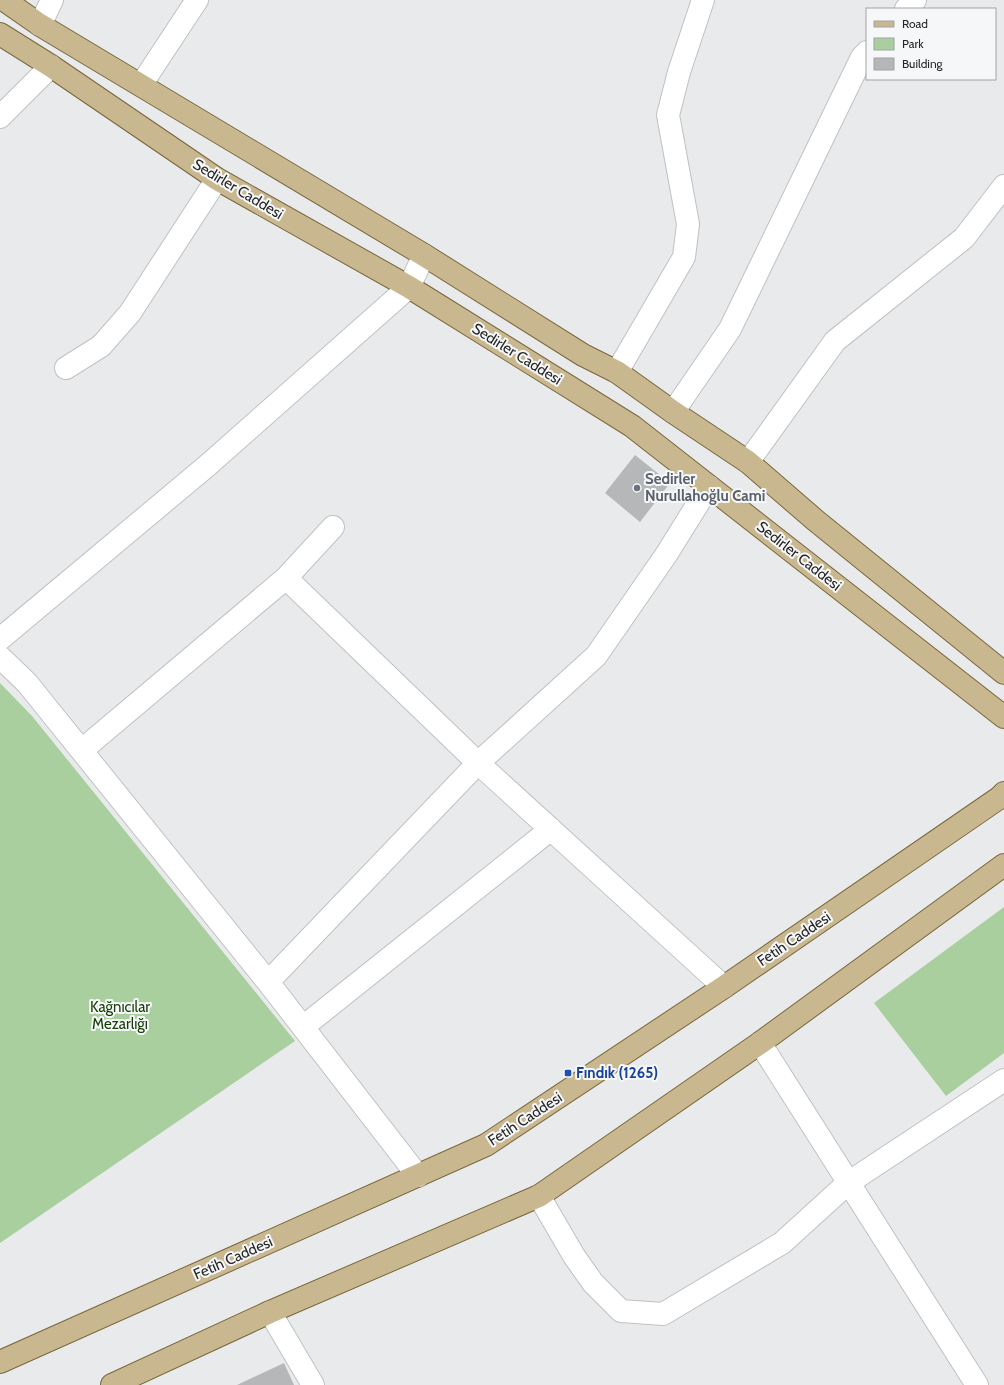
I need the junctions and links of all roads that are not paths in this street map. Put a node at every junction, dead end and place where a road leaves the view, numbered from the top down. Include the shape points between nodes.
1 (4, 0) edge
2 (52, 0) edge
3 (197, 0) edge
4 (704, 0) edge
5 (915, 0) edge
6 (907, 8) edge
7 (40, 25) junction
8 (0, 34) edge
9 (866, 53) edge
10 (51, 66) junction
11 (141, 85) junction
12 (0, 117) edge
13 (217, 179) junction
14 (1004, 186) edge
15 (424, 255) junction
16 (409, 287) junction
17 (66, 368) dead end
18 (617, 372) junction
19 (673, 412) junction
20 (748, 462) junction
21 (709, 486) junction
22 (333, 527) dead end
23 (286, 578) junction
24 (0, 638) edge
25 (0, 657) edge
26 (1004, 673) edge
27 (1004, 717) edge
28 (82, 750) junction
29 (478, 763) junction
30 (1004, 793) edge
31 (551, 829) junction
32 (1004, 864) edge
33 (1004, 874) edge
34 (979, 884) junction
35 (268, 982) junction
36 (724, 987) junction
37 (303, 1027) junction
38 (760, 1042) junction
39 (1004, 1080) edge
40 (418, 1176) junction
41 (848, 1183) junction
42 (539, 1196) junction
43 (270, 1312) junction
44 (0, 1362) edge
45 (112, 1385) edge
46 (313, 1385) edge
47 (977, 1385) edge

1 - 7 main road
2 - 7 street
3 - 11 street
4 - 18 street via 679,72 668,114 688,224 684,257
5 - 6 street
7 - 11 main road
8 - 10 main road, Sedirler Caddesi
9 - 19 street via 730,329
10 - 12 street
10 - 13 main road, Sedirler Caddesi
11 - 15 main road
13 - 16 main road, Sedirler Caddesi
13 - 17 street via 130,313 101,346
14 - 20 street via 964,238 835,341
15 - 16 street
15 - 18 main road via 582,355
16 - 21 main road, Sedirler Caddesi via 632,426
16 - 24 street via 208,465
18 - 19 main road
19 - 20 main road
20 - 26 main road via 815,520
21 - 27 main road, Sedirler Caddesi
21 - 29 street via 666,555 596,656
22 - 23 street
23 - 28 street
23 - 29 street
25 - 28 street via 27,683
28 - 35 street
29 - 31 street
29 - 35 street
30 - 36 main road, Fetih Caddesi
31 - 36 street
31 - 37 street
32 - 34 main road
33 - 34 main road
34 - 38 main road
35 - 37 street
36 - 40 main road, Fetih Caddesi via 486,1146
37 - 40 street
38 - 41 street
38 - 42 main road
39 - 41 street
40 - 44 main road, Fetih Caddesi
41 - 42 street via 782,1243 663,1314 621,1311 593,1284
41 - 47 street
42 - 43 main road
43 - 45 main road
43 - 46 street

